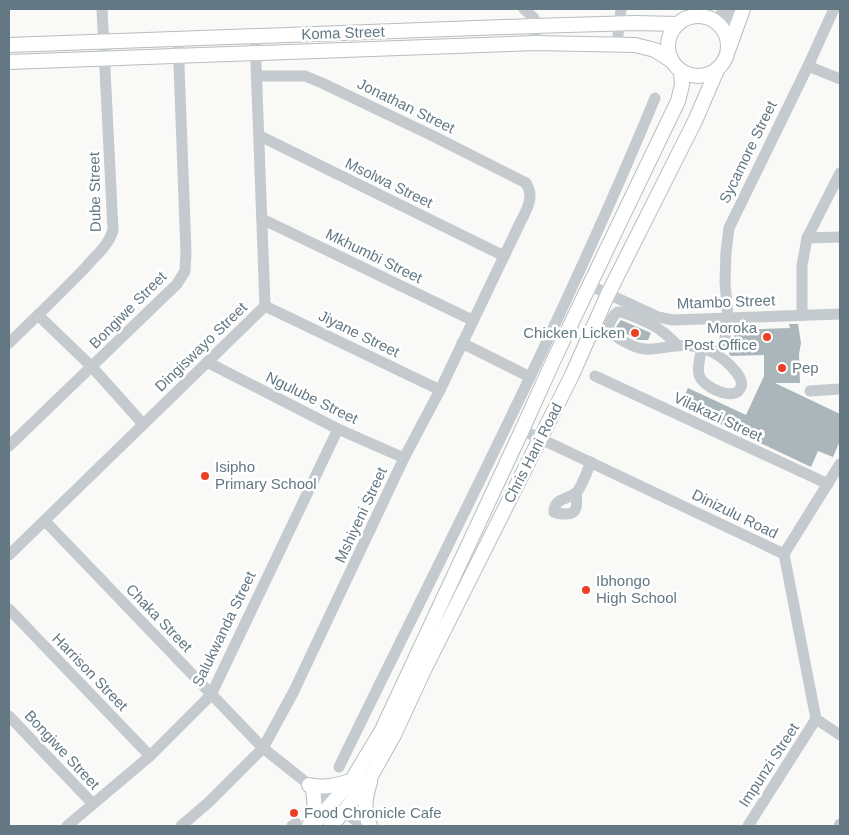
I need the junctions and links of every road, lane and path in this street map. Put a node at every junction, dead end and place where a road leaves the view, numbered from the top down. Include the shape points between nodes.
1 (102, 9) edge
2 (524, 9) edge
3 (621, 9) edge
4 (724, 9) edge
5 (733, 9) edge
6 (741, 9) edge
7 (834, 9) edge
8 (536, 17) edge
9 (619, 23) junction
10 (717, 23) edge
11 (678, 24) junction
12 (255, 36) junction
13 (178, 39) junction
14 (104, 42) junction
15 (535, 43) junction
16 (617, 44) junction
17 (9, 45) edge
18 (728, 50) junction
19 (256, 52) junction
20 (179, 56) junction
21 (104, 58) junction
22 (9, 62) edge
23 (676, 66) junction
24 (808, 66) junction
25 (717, 70) junction
26 (257, 76) junction
27 (840, 79) edge
28 (656, 98) dead end
29 (260, 136) junction
30 (840, 173) edge
31 (531, 192) joint
32 (262, 219) junction
33 (840, 237) edge
34 (807, 238) junction
35 (504, 256) junction
36 (589, 285) junction
37 (608, 294) junction
38 (265, 306) junction
39 (840, 314) edge
40 (38, 315) junction
41 (802, 315) junction
42 (728, 317) junction
43 (472, 320) junction
44 (9, 343) edge
45 (462, 343) junction
46 (677, 345) junction
47 (702, 348) junction
48 (718, 354) junction
49 (207, 362) junction
50 (92, 367) junction
51 (595, 376) dead end
52 (530, 377) junction
53 (840, 389) edge
54 (440, 390) junction
55 (810, 391) dead end
56 (143, 424) junction
57 (338, 428) junction
58 (522, 430) junction
59 (540, 438) junction
60 (9, 446) edge
61 (404, 458) junction
62 (591, 462) junction
63 (840, 464) edge
64 (828, 484) junction
65 (576, 493) dead end
66 (45, 521) junction
67 (784, 554) junction
68 (9, 555) edge
69 (9, 609) edge
70 (210, 695) junction
71 (9, 716) edge
72 (816, 720) junction
73 (840, 735) edge
74 (263, 748) junction
75 (150, 756) junction
76 (339, 767) dead end
77 (372, 774) junction
78 (352, 780) junction
79 (311, 786) junction
80 (332, 803) junction
81 (92, 804) junction
82 (344, 812) junction
83 (302, 825) edge
84 (67, 826) edge
85 (180, 826) edge
86 (330, 826) edge
87 (363, 826) edge
88 (370, 826) edge
89 (748, 826) edge

1 - 14 street, Dube Street
2 - 8 street
3 - 9 street
4 - 10 street
5 - 10 street
6 - 10 main road
6 - 18 main road
7 - 24 street, Sycamore Street
8 - 9 main road, Koma Street
8 - 12 main road, Koma Street
8 - 15 street
9 - 11 main road, Koma Street
9 - 16 street
10 - 11 main road via 692,17
10 - 18 main road
11 - 23 main road via 668,41 668,51
12 - 13 main road, Koma Street
12 - 19 street, Dingiswayo Street
13 - 14 main road, Koma Street
13 - 20 street, Bongiwe Street
14 - 17 main road, Koma Street
14 - 21 street, Dube Street
15 - 16 main road, Koma Street
15 - 19 main road, Koma Street
16 - 23 main road, Koma Street via 655,50
18 - 25 main road
19 - 20 main road, Koma Street
19 - 26 street, Dingiswayo Street
20 - 21 main road, Koma Street
20 - 50 street, Bongiwe Street via 185,271 177,284
21 - 22 main road, Koma Street
21 - 40 street, Dube Street via 113,230 104,247
23 - 25 main road via 690,75 699,76
23 - 36 main road, Chris Hani Road via 682,85 678,101
24 - 27 street
24 - 42 street, Sycamore Street via 729,228 726,252
25 - 37 main road, Chris Hani Road via 695,121
26 - 29 street, Dingiswayo Street
26 - 31 street, Jonathan Street via 305,76 322,83 526,183
28 - 52 street via 614,198
29 - 32 street, Dingiswayo Street
29 - 35 street, Msolwa Street
30 - 34 street
31 - 35 street, Mshiyeni Street via 529,204
32 - 38 street, Dingiswayo Street
32 - 43 street, Mkhumbi Street
33 - 34 street
34 - 41 street via 802,266
35 - 43 street, Mshiyeni Street
36 - 37 street, Mtambo Street
36 - 58 main road, Chris Hani Road
37 - 42 street, Mtambo Street via 658,317 680,320
37 - 59 main road, Chris Hani Road
38 - 49 street, Dingiswayo Street
38 - 54 street, Jiyane Street
39 - 41 street, Mtambo Street
40 - 44 street, Dube Street
40 - 50 street
41 - 42 street, Mtambo Street
42 - 48 street, Sycamore Street via 725,339
43 - 45 street, Mshiyeni Street
45 - 52 street
45 - 54 street, Mshiyeni Street
46 - 46 street via 658,328 622,312 615,314 608,325 613,334 643,349
46 - 47 street
47 - 48 street
47 - 48 street via 698,367 700,377 717,390 737,393 742,383 739,376
49 - 56 street, Dingiswayo Street
49 - 57 street, Ngulube Street
50 - 56 street
50 - 60 street, Bongiwe Street
51 - 64 street, Vilakazi Street
52 - 76 street
53 - 55 street
54 - 61 street, Mshiyeni Street
56 - 66 street, Dingiswayo Street
57 - 61 street, Ngulube Street
57 - 70 street, Salukwanda Street
58 - 59 street, Dinizulu Road
58 - 78 main road, Chris Hani Road via 382,730
59 - 62 street, Dinizulu Road
59 - 77 main road, Chris Hani Road
61 - 74 street, Mshiyeni Street via 294,691
62 - 65 street
62 - 67 street, Dinizulu Road
63 - 64 street
64 - 67 street
66 - 68 street, Dingiswayo Street
66 - 70 street, Chaka Street
67 - 72 street, Dinizulu Road
69 - 75 street, Harrison Street
70 - 74 street, Chaka Street
70 - 75 street, Salukwanda Street
71 - 81 street, Bongiwe Street
72 - 73 street
72 - 89 street, Impunzi Street
74 - 79 street, Chaka Street
74 - 85 street, Mshiyeni Street
75 - 81 street, Salukwanda Street
77 - 82 main road, Chris Hani Road
77 - 88 main road via 365,802
78 - 79 main road via 329,787
78 - 80 main road, Chris Hani Road
79 - 80 street, Chaka Street
79 - 83 main road via 314,810
80 - 82 street, Chaka Street
80 - 83 main road, Chris Hani Road
81 - 84 street, Salukwanda Street
82 - 86 main road, Chris Hani Road
82 - 87 street, Chaka Street

